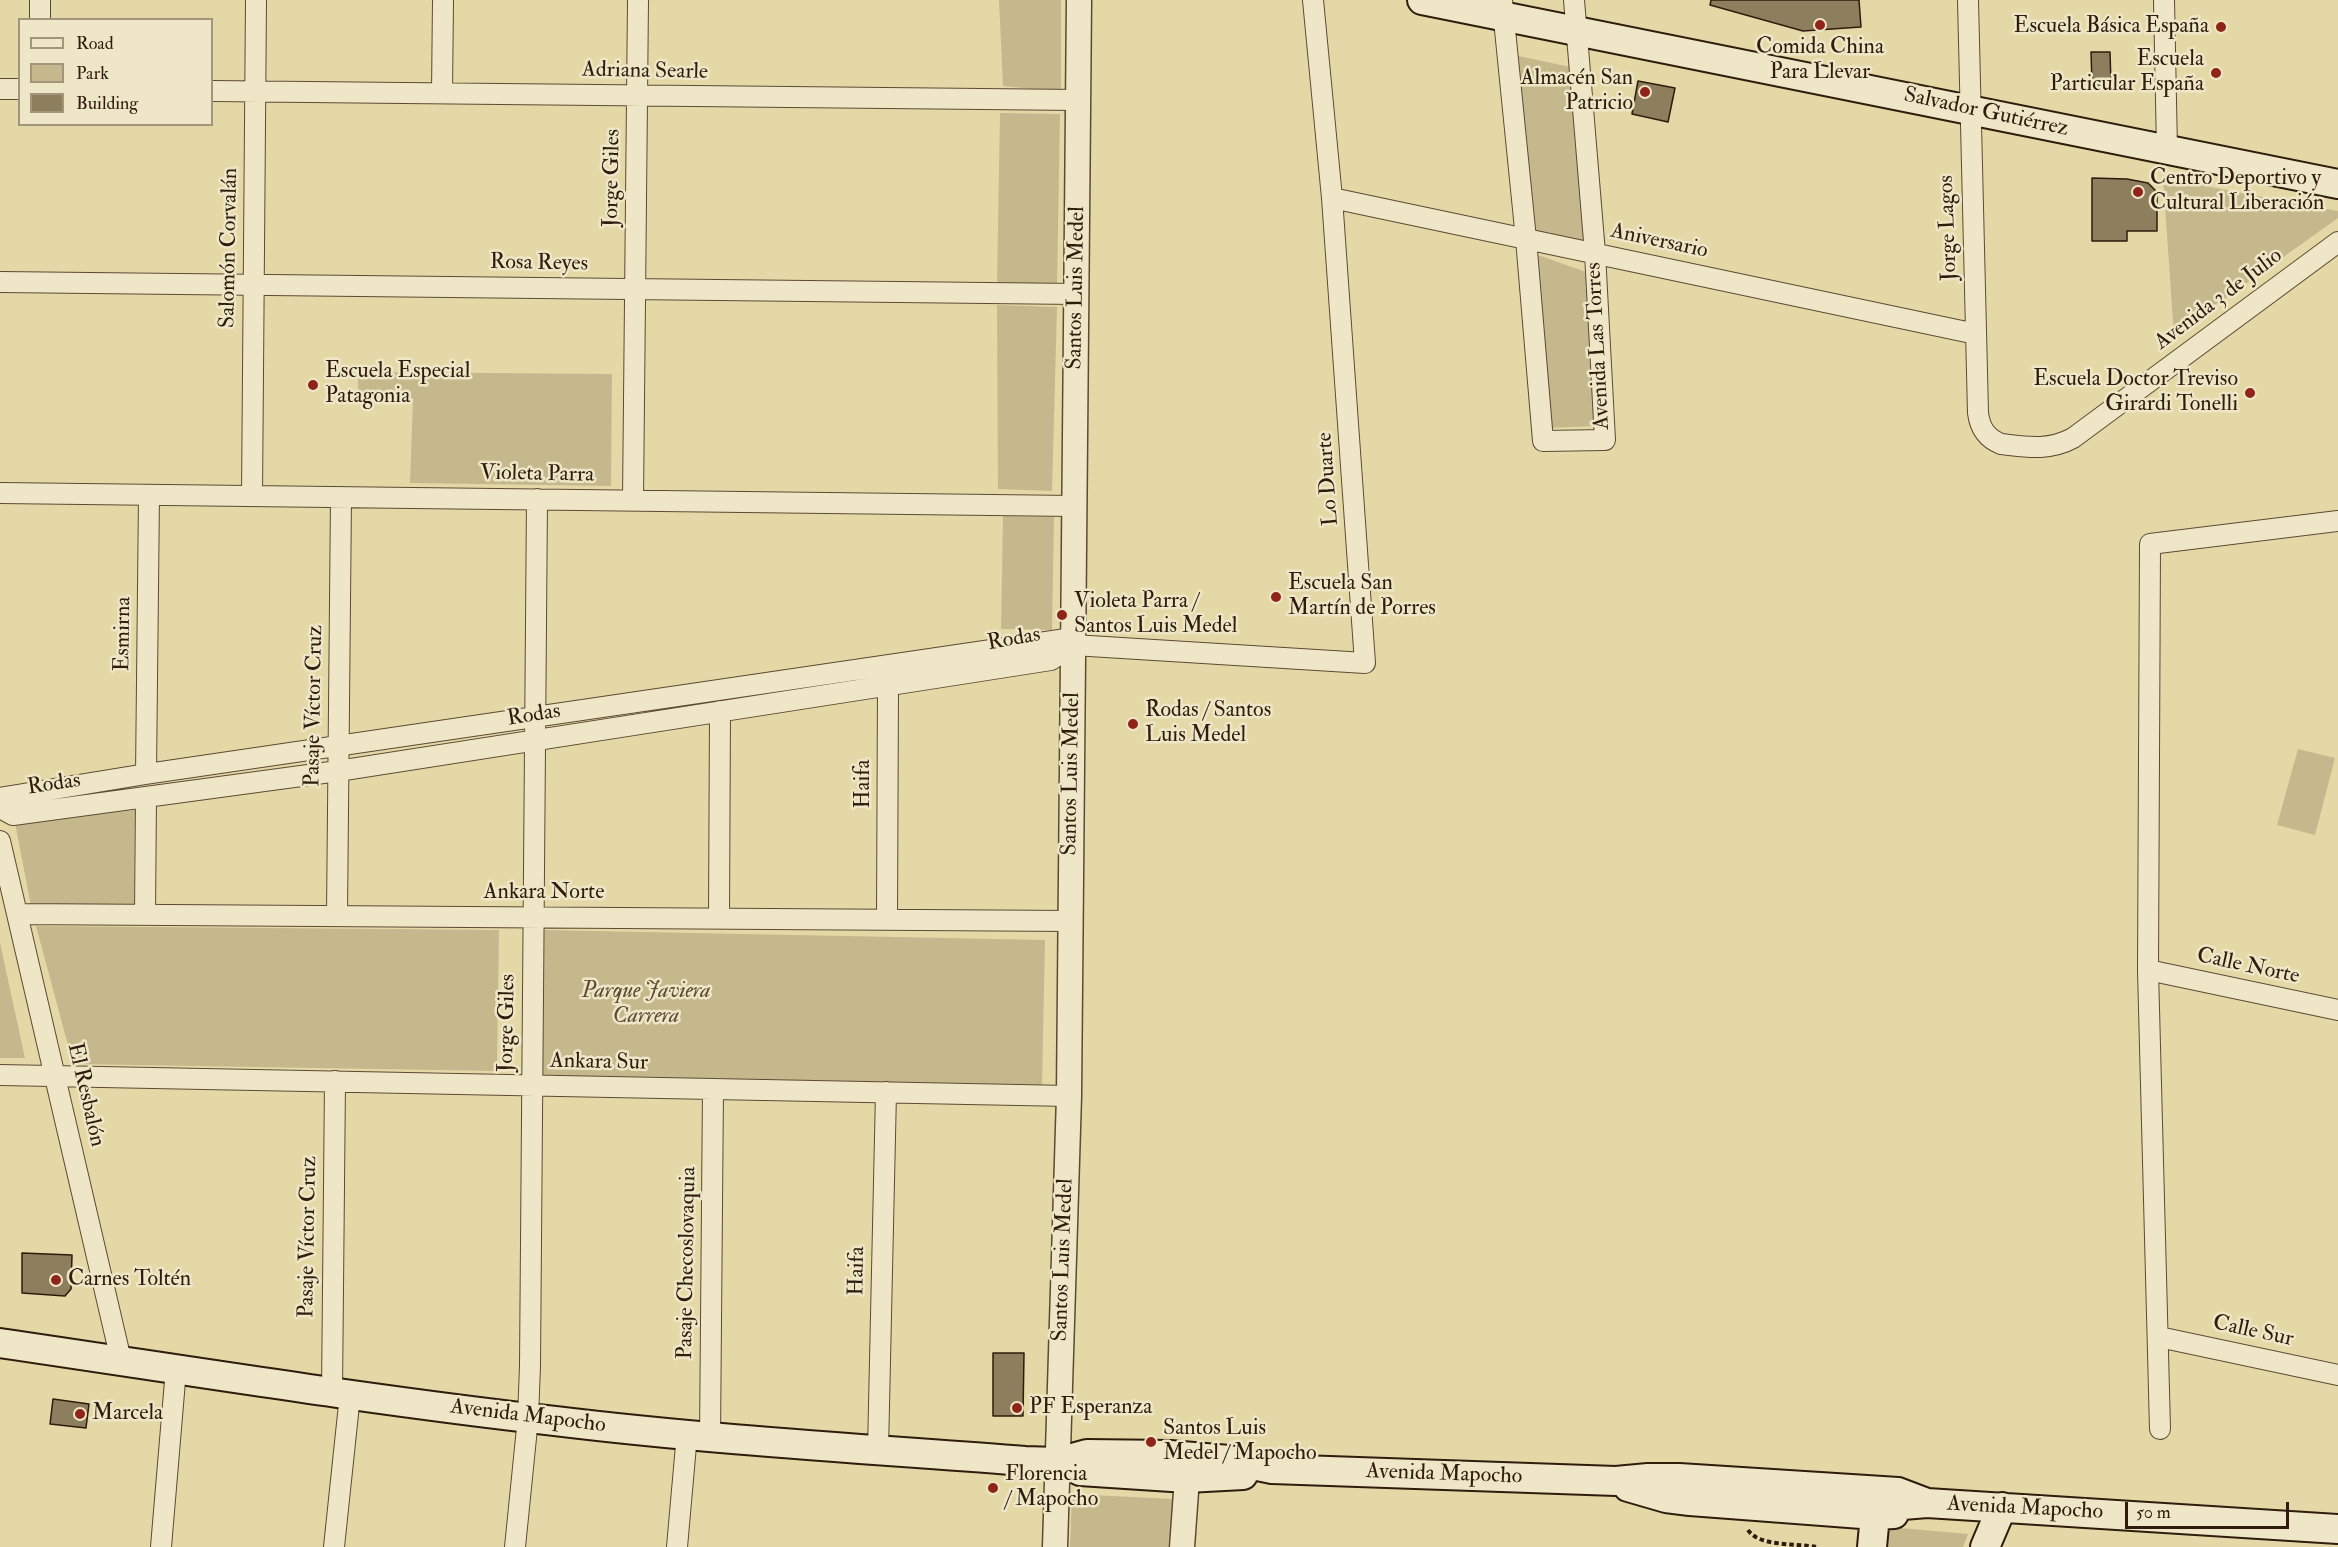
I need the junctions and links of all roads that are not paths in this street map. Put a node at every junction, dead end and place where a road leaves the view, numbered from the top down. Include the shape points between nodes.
1 (40, 0) edge
2 (256, 0) edge
3 (443, 0) edge
4 (638, 0) edge
5 (1079, 0) edge
6 (1313, 0) edge
7 (1422, 0) edge
8 (1574, 0) edge
9 (1968, 0) edge
10 (2164, 0) edge
11 (1503, 8) edge
12 (40, 18) edge
13 (1576, 31) junction
14 (0, 89) edge
15 (18, 89) edge
16 (213, 91) edge
17 (255, 92) junction
18 (442, 93) junction
19 (637, 96) junction
20 (1078, 100) junction
21 (1970, 109) junction
22 (2167, 150) junction
23 (2338, 184) edge
24 (1332, 198) junction
25 (1526, 238) junction
26 (2338, 242) edge
27 (1595, 253) junction
28 (0, 282) edge
29 (254, 285) junction
30 (636, 289) junction
31 (1077, 294) junction
32 (1976, 334) junction
33 (2001, 444) joint
34 (0, 493) edge
35 (149, 495) junction
36 (252, 496) junction
37 (341, 497) junction
38 (537, 499) junction
39 (633, 500) junction
40 (1074, 506) junction
41 (2338, 521) edge
42 (1073, 641) junction
43 (888, 685) junction
44 (720, 711) junction
45 (535, 718) junction
46 (535, 740) junction
47 (339, 747) junction
48 (338, 771) junction
49 (146, 774) junction
50 (146, 797) junction
51 (0, 798) edge
52 (0, 808) edge
53 (0, 841) edge
54 (17, 914) junction
55 (145, 914) junction
56 (337, 915) junction
57 (533, 917) junction
58 (719, 918) junction
59 (887, 920) junction
60 (1071, 921) junction
61 (2148, 970) junction
62 (2338, 1010) edge
63 (0, 1075) edge
64 (56, 1076) junction
65 (335, 1082) junction
66 (532, 1085) junction
67 (713, 1089) junction
68 (886, 1092) junction
69 (1069, 1096) junction
70 (2158, 1337) junction
71 (0, 1343) edge
72 (121, 1360) junction
73 (176, 1369) junction
74 (2338, 1374) edge
75 (341, 1393) junction
76 (528, 1418) junction
77 (2160, 1429) dead end
78 (698, 1436) junction
79 (878, 1450) junction
80 (1170, 1455) junction
81 (1058, 1462) junction
82 (1272, 1469) junction
83 (1187, 1478) junction
84 (1616, 1481) junction
85 (1927, 1503) junction
86 (2002, 1507) junction
87 (1875, 1515) junction
88 (2338, 1529) edge
89 (161, 1547) edge
90 (334, 1547) edge
91 (515, 1547) edge
92 (677, 1547) edge
93 (1055, 1547) edge
94 (1182, 1547) edge
95 (1872, 1547) edge
96 (1985, 1547) edge

1 - 12 street
2 - 17 street, Salomón Corvalán
3 - 18 street
4 - 19 street, Jorge Giles
5 - 20 street, Santos Luis Medel
6 - 24 street, Lo Duarte
7 - 11 main road, Salvador Gutiérrez
8 - 13 street, Avenida Las Torres
9 - 21 street, Jorge Lagos
10 - 22 street
11 - 13 main road, Salvador Gutiérrez
11 - 25 street, Avenida Las Torres
13 - 21 main road, Salvador Gutiérrez
13 - 27 street, Avenida Las Torres
14 - 15 street
16 - 17 street, Adriana Searle
17 - 18 street, Adriana Searle
17 - 29 street, Salomón Corvalán
18 - 19 street, Adriana Searle
19 - 20 street, Adriana Searle
19 - 30 street, Jorge Giles
20 - 31 street, Santos Luis Medel
21 - 22 main road, Salvador Gutiérrez
21 - 32 street, Jorge Lagos
22 - 23 main road, Salvador Gutiérrez
24 - 25 street, Aniversario
24 - 42 street, Lo Duarte via 1365,663
25 - 27 street, Aniversario
25 - 27 street, Avenida Las Torres via 1543,441 1605,440
26 - 33 street, Avenida 3 de Julio via 2073,438 2049,447
27 - 32 street, Aniversario
28 - 29 street, Rosa Reyes
29 - 30 street, Rosa Reyes
29 - 36 street, Salomón Corvalán
30 - 31 street, Rosa Reyes
30 - 39 street, Jorge Giles
31 - 40 street, Santos Luis Medel
32 - 33 street, Jorge Lagos via 1979,423 1988,437
34 - 35 street, Violeta Parra
35 - 36 street, Violeta Parra
35 - 49 street, Esmirna
36 - 37 street, Violeta Parra
37 - 38 street, Violeta Parra
37 - 47 street, Pasaje Víctor Cruz
38 - 39 street, Violeta Parra
38 - 45 street, Jorge Giles
39 - 40 street, Violeta Parra
40 - 42 street, Santos Luis Medel
41 - 61 street via 2150,544
42 - 43 street, Rodas via 1051,660
42 - 45 street, Rodas
42 - 60 street, Santos Luis Medel
43 - 44 street, Rodas
43 - 59 street, Haifa
44 - 46 street, Rodas
44 - 58 street
45 - 46 street, Jorge Giles
45 - 47 street, Rodas
46 - 48 street, Rodas
46 - 57 street, Jorge Giles
47 - 48 street, Pasaje Víctor Cruz
47 - 49 street, Rodas
48 - 50 street, Rodas
48 - 56 street, Pasaje Víctor Cruz
49 - 51 street, Rodas
50 - 52 street, Rodas via 13,815
50 - 55 street
53 - 54 street, El Resbalón
54 - 55 street, Ankara Norte
54 - 64 street, El Resbalón
55 - 56 street, Ankara Norte
56 - 57 street, Ankara Norte
57 - 58 street, Ankara Norte
57 - 66 street, Jorge Giles
58 - 59 street, Ankara Norte
59 - 60 street, Ankara Norte
60 - 69 street, Santos Luis Medel
61 - 62 street, Calle Norte
61 - 70 street
63 - 64 street, Ankara Sur
64 - 65 street, Ankara Sur
64 - 72 street, El Resbalón
65 - 66 street, Ankara Sur
65 - 75 street, Pasaje Víctor Cruz
66 - 67 street, Ankara Sur
66 - 76 street, Jorge Giles
67 - 68 street, Ankara Sur
67 - 78 street, Pasaje Checoslovaquia
68 - 69 street, Ankara Sur
68 - 79 street, Haifa
69 - 81 street, Santos Luis Medel
70 - 74 street, Calle Sur
70 - 77 street
71 - 72 main road, Avenida Mapocho
72 - 73 main road, Avenida Mapocho
73 - 75 main road, Avenida Mapocho
73 - 89 street
75 - 76 main road, Avenida Mapocho
75 - 90 street, Pasaje Víctor Cruz
76 - 78 main road, Avenida Mapocho
76 - 91 street, Jorge Giles
78 - 79 main road, Avenida Mapocho
78 - 92 street, Pasaje Checoslovaquia
79 - 81 main road, Avenida Mapocho
80 - 81 main road, Avenida Mapocho via 1087,1454
80 - 82 main road, Avenida Mapocho via 1229,1460
80 - 83 main road
81 - 83 main road, Avenida Mapocho via 1083,1471
81 - 93 street, Santos Luis Medel
82 - 83 main road, Avenida Mapocho via 1244,1475
82 - 84 main road, Avenida Mapocho
83 - 94 street
84 - 85 main road, Avenida Mapocho via 1672,1477 1887,1491
84 - 87 main road, Avenida Mapocho via 1666,1498
85 - 86 main road, Avenida Mapocho
85 - 87 main road, Avenida Mapocho via 1901,1513
86 - 88 main road, Avenida Mapocho
86 - 96 main road
87 - 95 main road

